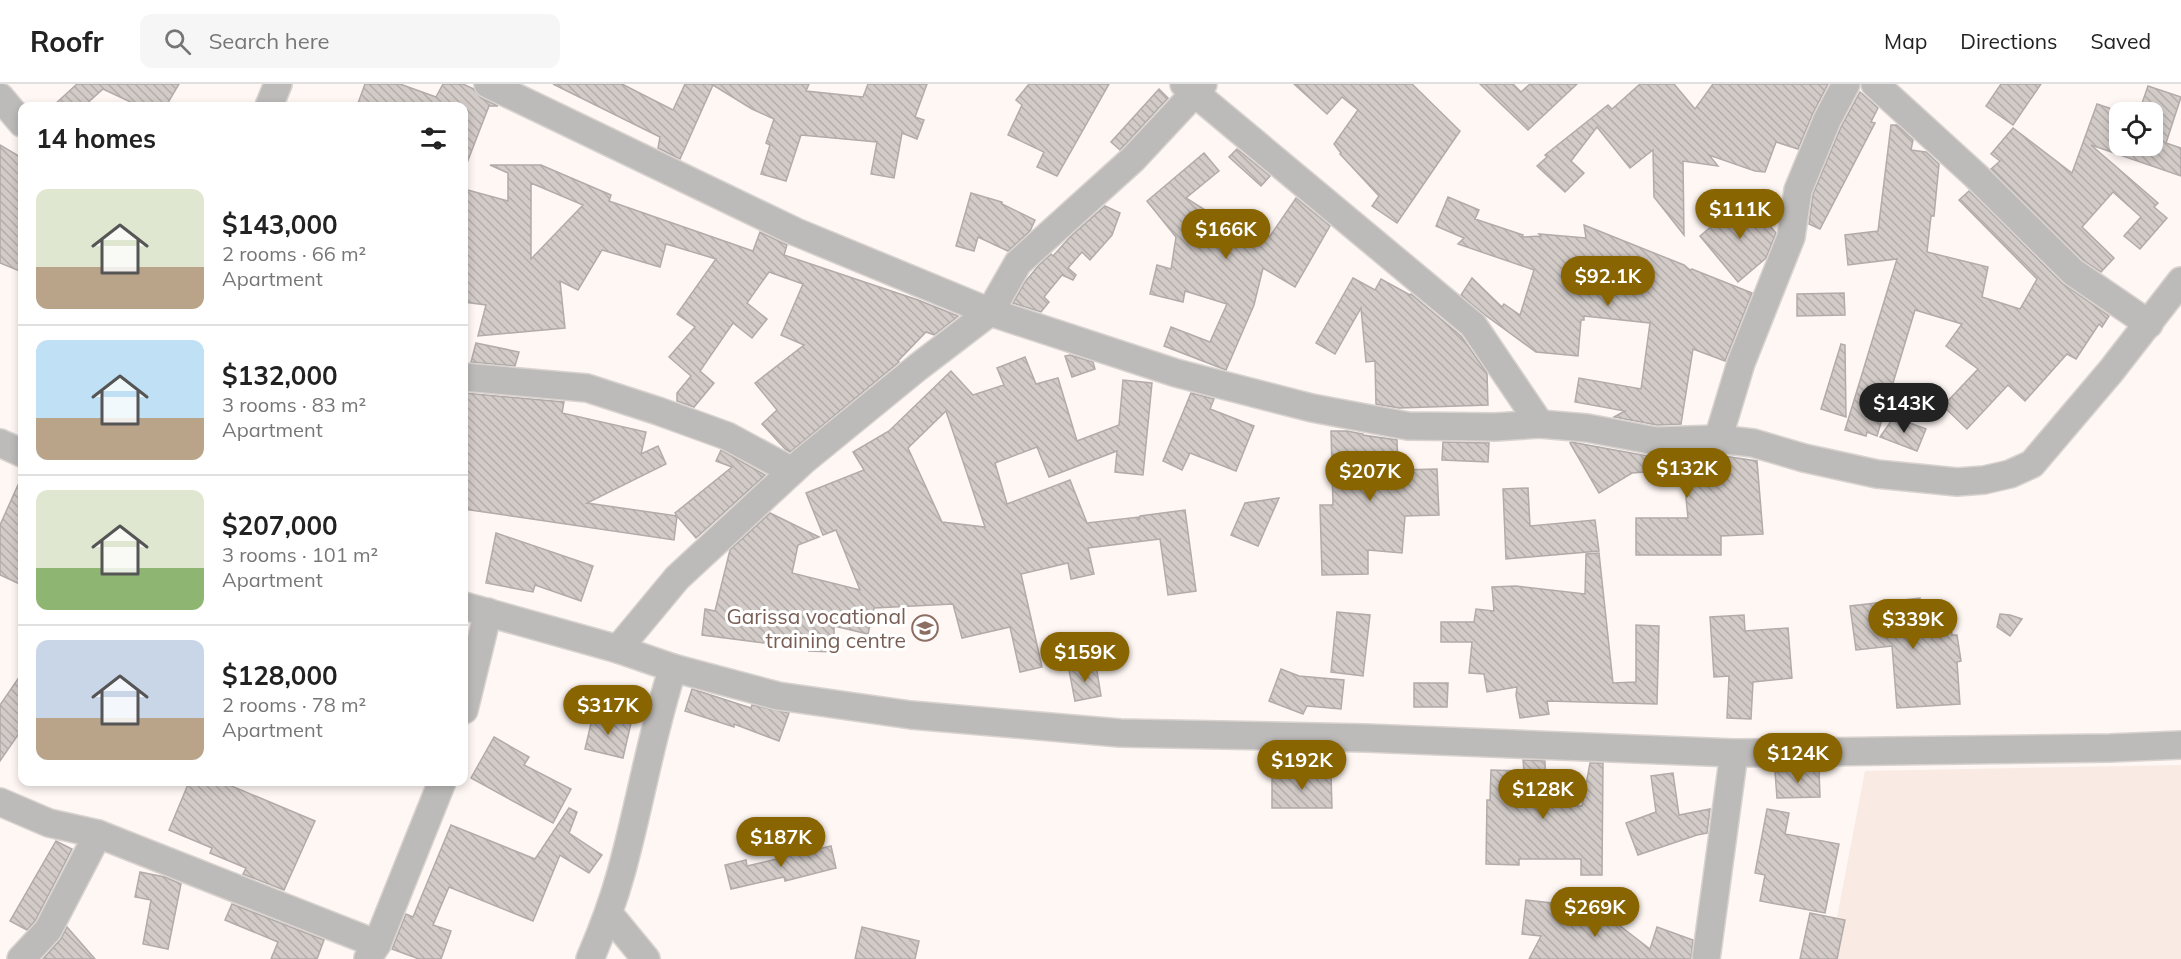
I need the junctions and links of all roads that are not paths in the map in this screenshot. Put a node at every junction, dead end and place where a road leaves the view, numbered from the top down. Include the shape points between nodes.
1 (278, 84) edge
2 (488, 84) edge
3 (1846, 84) edge
4 (1875, 84) edge
5 (1194, 87) edge
6 (0, 97) edge
7 (271, 102) edge
8 (18, 118) edge
9 (2181, 281) edge
10 (990, 312) junction
11 (2149, 324) junction
12 (468, 376) edge
13 (1540, 424) junction
14 (1718, 439) junction
15 (0, 443) edge
16 (18, 451) edge
17 (792, 471) junction
18 (476, 609) edge
19 (618, 649) junction
20 (673, 669) junction
21 (468, 676) edge
22 (2181, 745) edge
23 (1734, 753) junction
24 (440, 786) edge
25 (0, 802) edge
26 (98, 834) junction
27 (609, 914) junction
28 (372, 952) edge
29 (21, 959) edge
30 (590, 959) edge
31 (646, 959) edge
32 (1706, 959) edge

1 - 7 street
2 - 10 street via 796,232
3 - 14 street via 1798,190 1791,237 1741,363
4 - 11 street via 1976,176 2073,273
5 - 10 street via 1133,159 1018,263
5 - 13 street via 1473,325
6 - 8 street
9 - 11 street
10 - 13 street via 1176,374 1311,408 1408,426
10 - 17 street
11 - 14 street via 2032,464 2010,474 1957,482 1876,474 1753,443
12 - 17 street via 587,388 727,436
13 - 14 street via 1656,441
15 - 16 street
17 - 19 street via 677,578
18 - 19 street
18 - 21 street
19 - 20 street
20 - 23 street via 778,696 889,712 1120,733 1366,738
20 - 27 street
22 - 23 street
23 - 32 street
24 - 28 street
25 - 26 street via 49,823
26 - 28 street
26 - 29 street via 48,930
27 - 30 street
27 - 31 street

